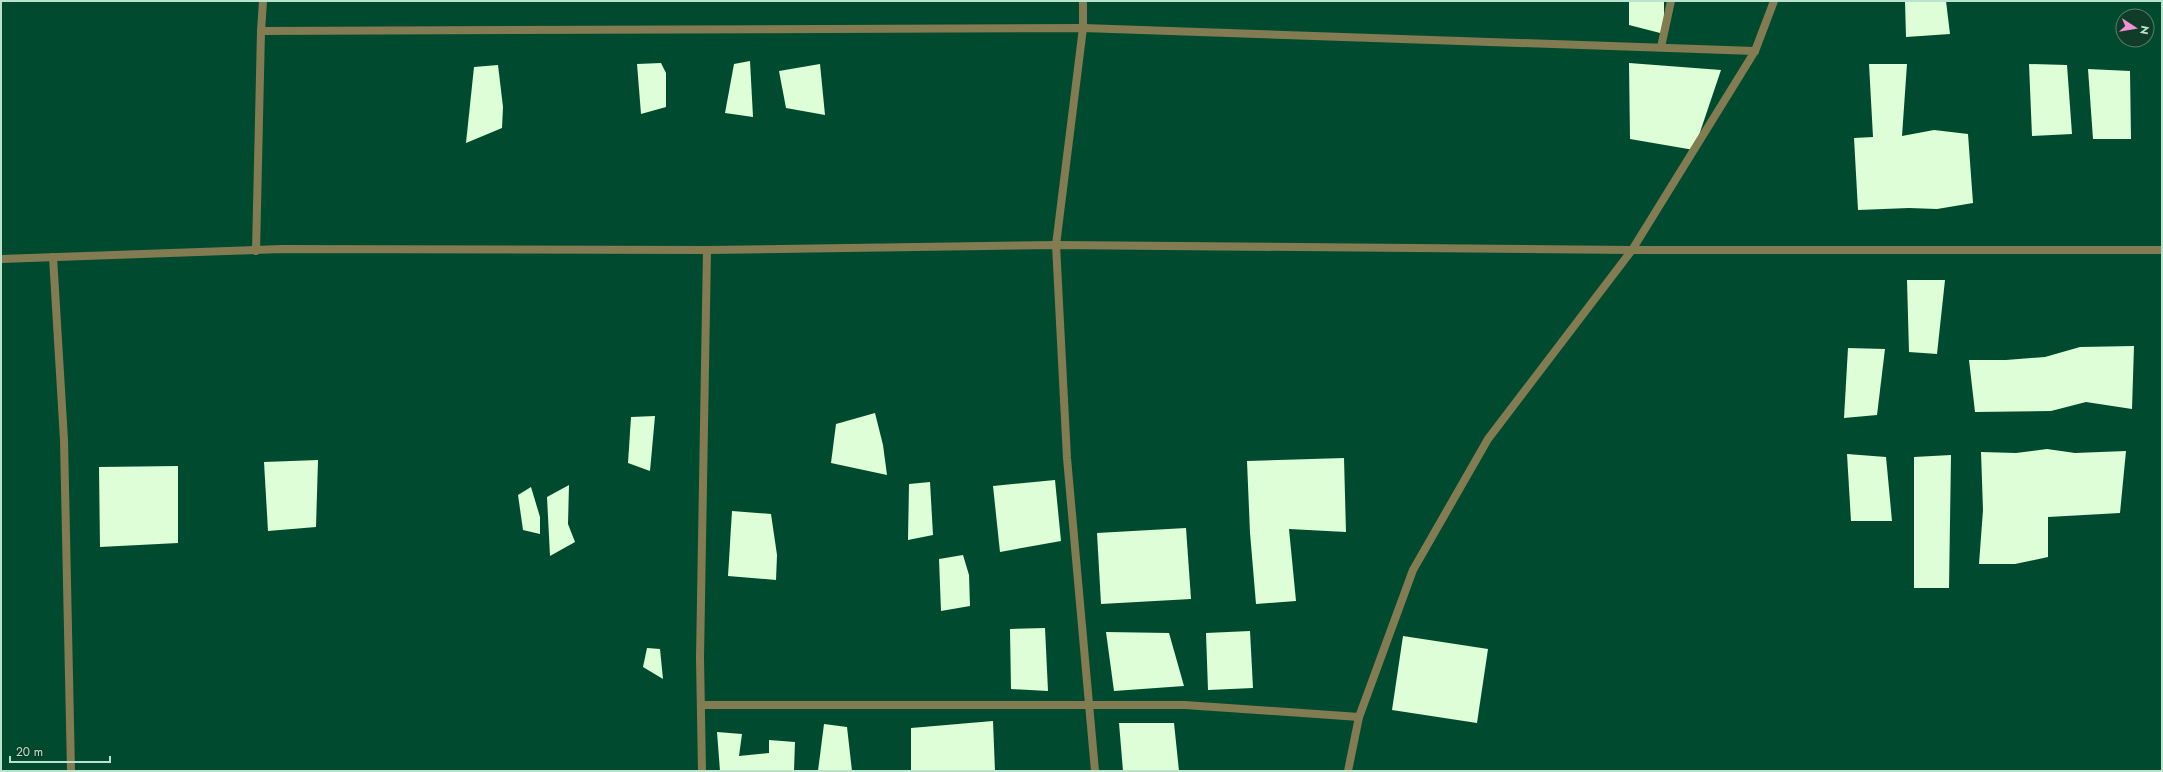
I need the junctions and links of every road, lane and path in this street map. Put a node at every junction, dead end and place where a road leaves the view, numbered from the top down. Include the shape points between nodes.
1 (263, 1) edge
2 (1083, 1) edge
3 (1671, 1) edge
4 (1774, 1) edge
5 (1083, 28) junction
6 (261, 31) junction
7 (1661, 47) junction
8 (1755, 51) junction
9 (1056, 245) junction
10 (707, 250) junction
11 (1632, 250) junction
12 (2162, 250) edge
13 (256, 251) junction
14 (53, 257) junction
15 (1, 259) edge
16 (701, 705) junction
17 (1089, 705) junction
18 (1359, 717) junction
19 (71, 771) edge
20 (702, 771) edge
21 (1094, 771) edge
22 (1348, 771) edge

1 - 6 street
2 - 5 street
3 - 7 street
4 - 8 street
5 - 6 street
5 - 7 street
5 - 9 street
6 - 13 street
7 - 8 street
8 - 11 street
9 - 10 street
9 - 11 street
9 - 17 street via 1067,458
10 - 13 street
10 - 16 street
11 - 12 street
11 - 18 street via 1488,439 1413,570
13 - 14 street
14 - 15 street
14 - 19 street via 64,440
16 - 17 street
16 - 20 street
17 - 18 street via 1185,705
17 - 21 street
18 - 22 street

